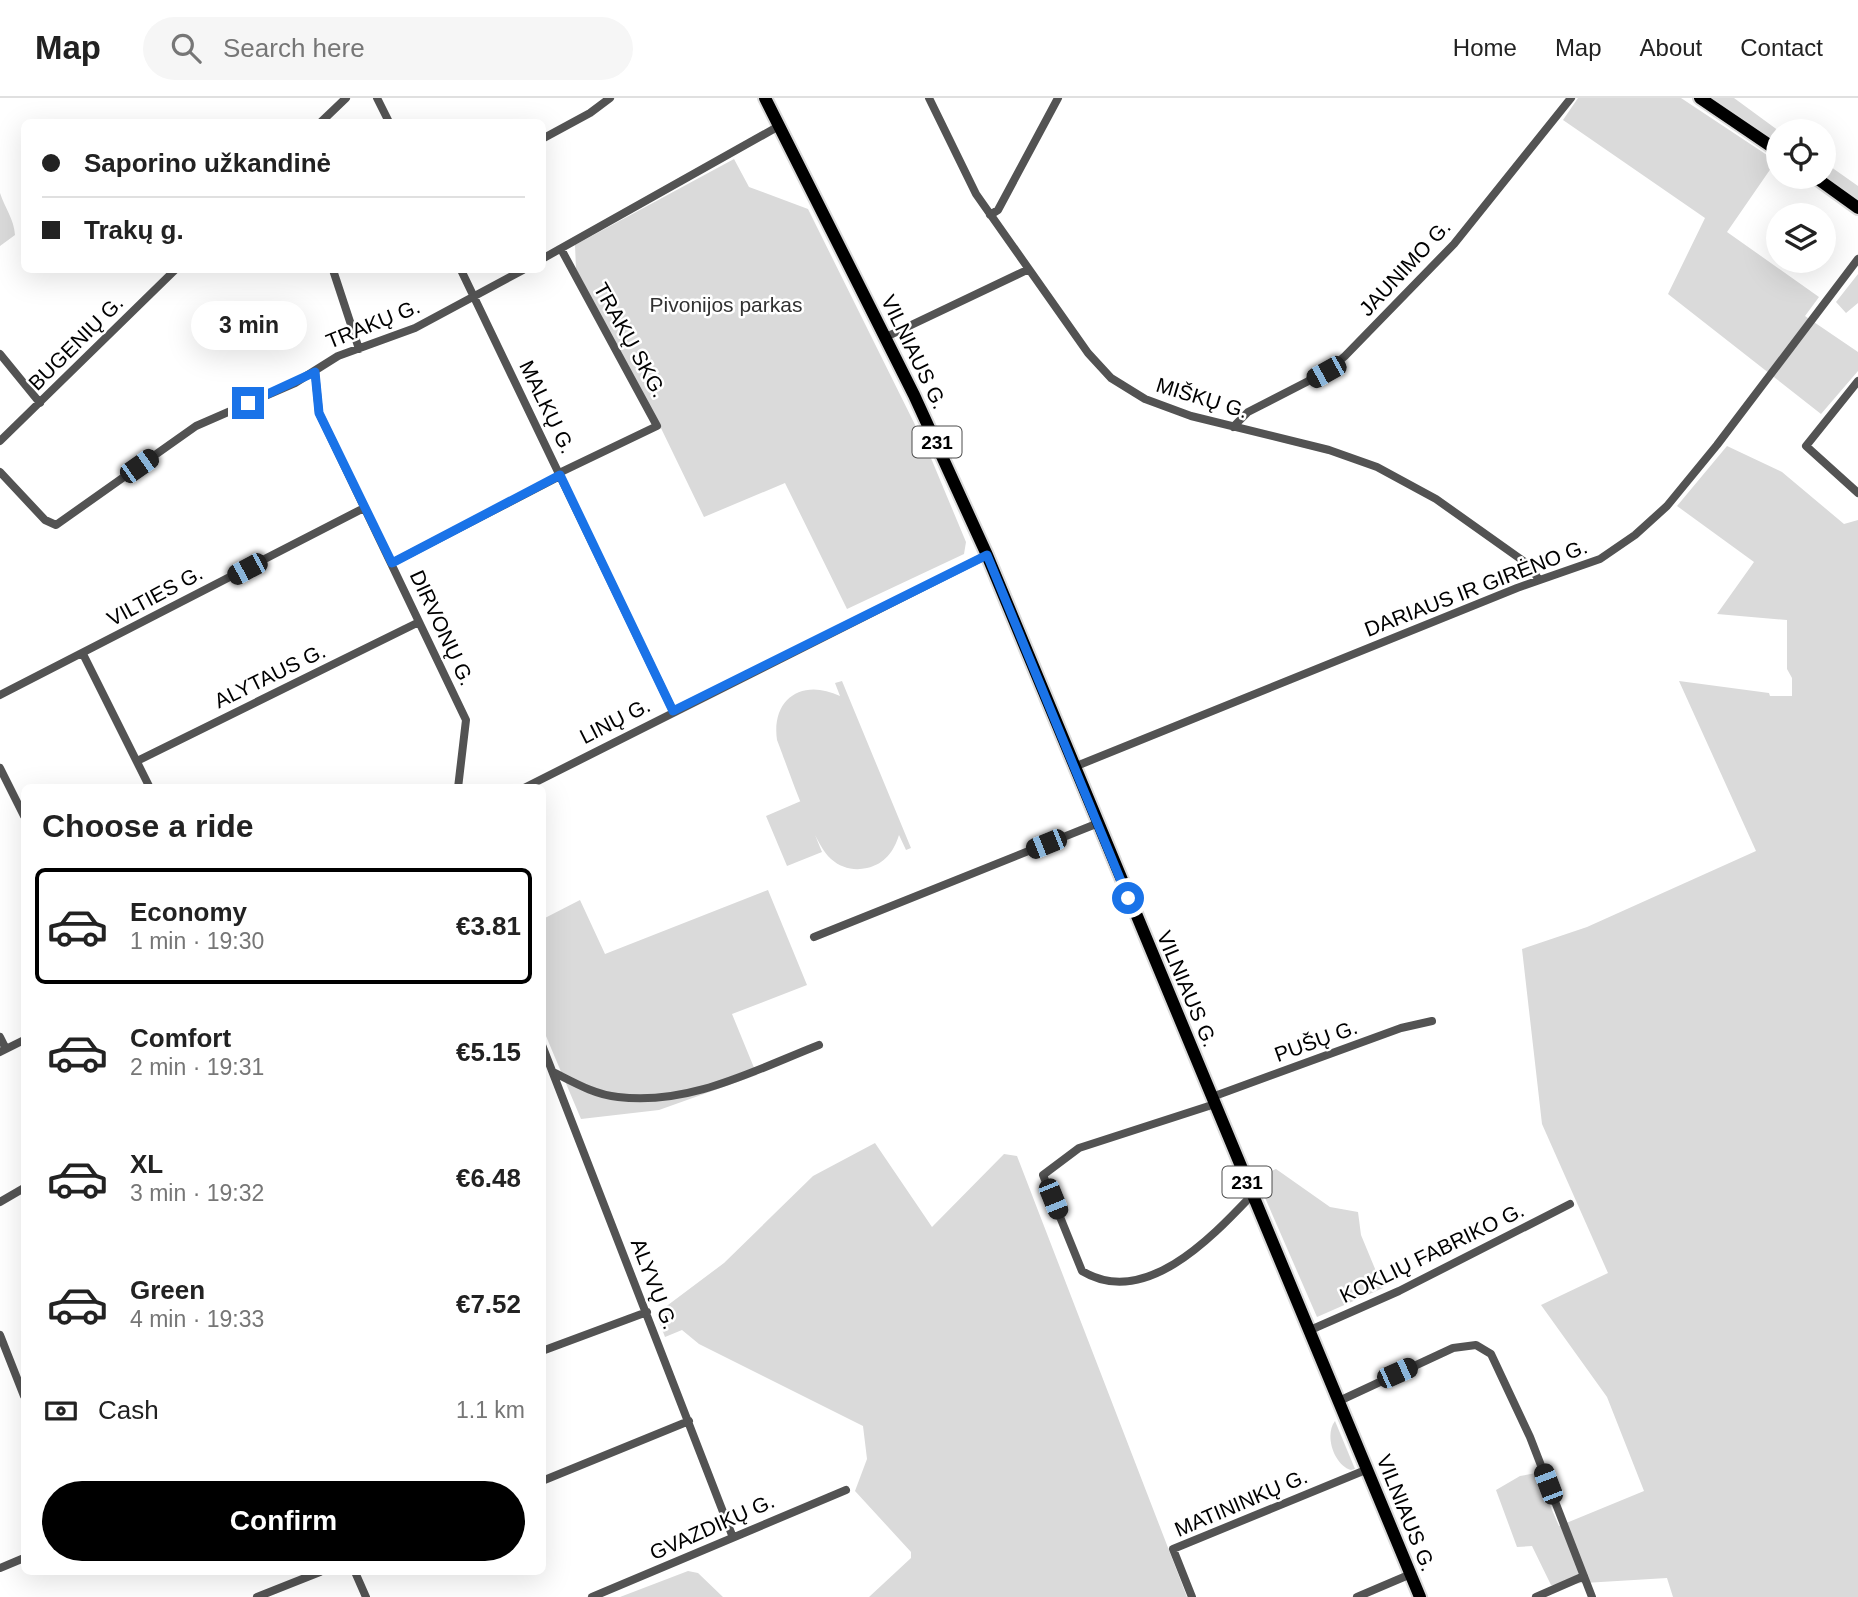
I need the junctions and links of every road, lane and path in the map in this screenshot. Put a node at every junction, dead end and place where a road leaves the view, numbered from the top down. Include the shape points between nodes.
1 (346, 98) edge
2 (377, 98) edge
3 (610, 98) edge
4 (765, 98) edge
5 (929, 98) edge
6 (1058, 98) edge
7 (1571, 98) edge
8 (1700, 98) edge
9 (324, 119) edge
10 (388, 119) edge
11 (779, 127) junction
12 (546, 137) edge
13 (1766, 143) edge
14 (1832, 189) edge
15 (1858, 208) edge
16 (990, 215) junction
17 (561, 248) junction
18 (546, 257) edge
19 (1858, 259) edge
20 (1027, 270) junction
21 (172, 273) edge
22 (335, 273) edge
23 (463, 273) edge
24 (518, 273) edge
25 (475, 297) junction
26 (886, 338) junction
27 (359, 349) junction
28 (0, 354) edge
29 (315, 372) junction
30 (1858, 381) edge
31 (40, 403) junction
32 (1233, 427) junction
33 (0, 441) edge
34 (0, 472) edge
35 (560, 474) junction
36 (1858, 493) edge
37 (363, 508) junction
38 (987, 555) junction
39 (392, 563) junction
40 (1539, 580) junction
41 (419, 622) junction
42 (83, 654) junction
43 (0, 695) edge
44 (673, 711) junction
45 (137, 761) junction
46 (1074, 767) junction
47 (0, 768) edge
48 (148, 784) edge
49 (459, 784) edge
50 (532, 784) edge
51 (21, 810) edge
52 (1096, 824) junction
53 (814, 937) dead end
54 (1432, 1021) dead end
55 (0, 1037) edge
56 (21, 1042) edge
57 (819, 1045) dead end
58 (3, 1051) edge
59 (546, 1055) edge
60 (553, 1072) junction
61 (1214, 1100) junction
62 (21, 1190) edge
63 (1252, 1195) junction
64 (0, 1202) edge
65 (1570, 1204) dead end
66 (646, 1312) junction
67 (1308, 1331) junction
68 (0, 1335) edge
69 (546, 1350) edge
70 (21, 1388) edge
71 (1339, 1401) junction
72 (690, 1421) junction
73 (1367, 1469) junction
74 (546, 1479) edge
75 (846, 1490) dead end
76 (732, 1535) junction
77 (21, 1559) edge
78 (0, 1568) edge
79 (1411, 1574) junction
80 (312, 1575) edge
81 (356, 1575) edge
82 (1584, 1576) junction
83 (257, 1597) edge
84 (366, 1597) edge
85 (592, 1597) edge
86 (1192, 1597) edge
87 (1357, 1597) edge
88 (1420, 1597) edge
89 (1536, 1597) edge
90 (1592, 1597) edge

1 - 9 street
2 - 10 street
3 - 12 street
4 - 11 main road, VILNIAUS G. / 231
5 - 16 street, MIŠKŲ G.
6 - 16 street via 998,210
7 - 32 street, JAUNIMO G. via 1454,244 1345,356 1326,372 1248,412
8 - 13 main road
11 - 17 street
11 - 26 main road, VILNIAUS G. / 231
14 - 15 main road
16 - 20 street, MIŠKŲ G.
17 - 18 street
17 - 35 street, TRAKŲ SKG. via 657,426
19 - 40 street, DARIAUS IR GIRĖNO G. via 1667,506 1600,559
20 - 26 street
20 - 32 street, MIŠKŲ G. via 1088,354 1118,384 1167,408
21 - 31 street, BUGENIŲ G.
22 - 27 street
23 - 25 street, MALKŲ G.
24 - 25 street, TRAKŲ G.
25 - 27 street, TRAKŲ G. via 415,328
25 - 35 street, MALKŲ G.
26 - 38 main road, VILNIAUS G. / 231
27 - 29 street, TRAKŲ G. via 323,363
28 - 31 street
29 - 34 street, TRAKŲ G. via 197,426 56,525 45,520
29 - 37 street, DIRVONŲ G. via 319,413
30 - 36 street via 1806,446
31 - 33 street, BUGENIŲ G.
32 - 40 street, MIŠKŲ G. via 1340,453 1401,478 1529,565
35 - 39 street
35 - 44 street, MALKŲ G.
37 - 39 street, DIRVONŲ G.
37 - 42 street, VILTIES G.
38 - 44 street, LINŲ G.
38 - 46 main road, VILNIAUS G. / 231
39 - 41 street, DIRVONŲ G.
40 - 46 street, DARIAUS IR GIRĖNO G.
41 - 45 street, ALYTAUS G.
41 - 49 street, DIRVONŲ G. via 467,720
42 - 43 street, VILTIES G.
42 - 45 street
44 - 50 street, LINŲ G.
45 - 48 street
46 - 52 main road, VILNIAUS G. / 231
47 - 51 street
52 - 53 street
52 - 61 main road, VILNIAUS G. / 231
54 - 61 street, PUŠŲ G. via 1401,1028
55 - 58 street
56 - 58 street
57 - 60 street via 708,1089 657,1099 616,1097
59 - 60 street, ALYVŲ G.
60 - 66 street, ALYVŲ G.
61 - 63 main road, VILNIAUS G. / 231
61 - 63 street, PUŠŲ G. via 1079,1149 1043,1175 1082,1271 1096,1279 1134,1282 1179,1261
62 - 64 street
63 - 67 main road, VILNIAUS G. / 231
65 - 67 street, KOKLIŲ FABRIKO G. via 1399,1291
66 - 69 street
66 - 72 street, ALYVŲ G.
67 - 71 main road, VILNIAUS G. / 231
68 - 70 street
71 - 73 main road, VILNIAUS G. / 231
71 - 82 street via 1453,1348 1476,1345 1492,1354
72 - 74 street
72 - 76 street, ALYVŲ G.
73 - 79 main road, VILNIAUS G. / 231
73 - 86 street, MATININKŲ G. via 1173,1549
75 - 76 street, GVAZDIKŲ G.
76 - 85 street, GVAZDIKŲ G. via 703,1552
77 - 78 street
79 - 87 street
79 - 88 main road, VILNIAUS G. / 231
80 - 83 street
81 - 84 street
82 - 89 street
82 - 90 street

